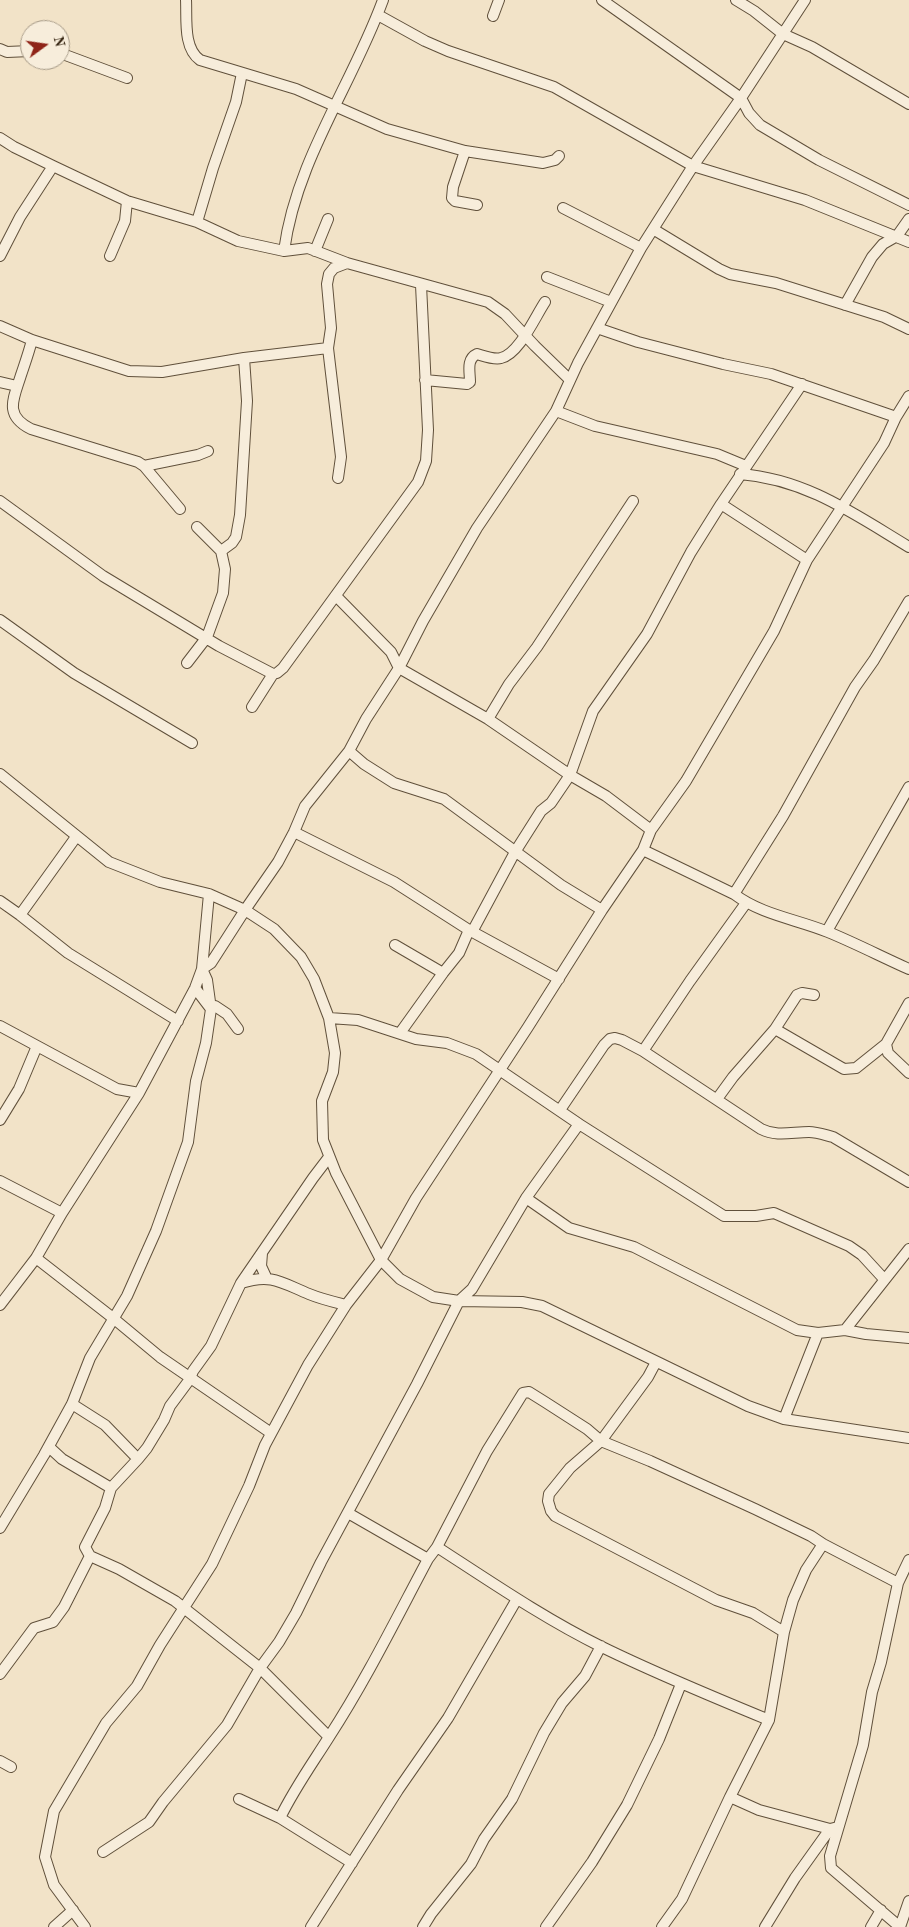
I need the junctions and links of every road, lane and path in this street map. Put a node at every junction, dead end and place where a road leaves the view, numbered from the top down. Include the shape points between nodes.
1 (186, 0) edge
2 (384, 0) edge
3 (498, 0) edge
4 (602, 0) edge
5 (736, 0) edge
6 (805, 0) edge
7 (378, 15) junction
8 (493, 16) dead end
9 (783, 34) junction
10 (0, 50) edge
11 (20, 51) edge
12 (70, 57) edge
13 (242, 73) junction
14 (127, 78) dead end
15 (741, 98) junction
16 (909, 104) edge
17 (334, 105) junction
18 (0, 138) edge
19 (465, 151) junction
20 (559, 156) dead end
21 (52, 166) junction
22 (692, 166) junction
23 (126, 201) junction
24 (477, 205) dead end
25 (909, 205) edge
26 (563, 208) dead end
27 (328, 219) dead end
28 (909, 219) edge
29 (198, 222) junction
30 (653, 229) junction
31 (897, 236) junction
32 (909, 242) edge
33 (640, 248) junction
34 (284, 251) junction
35 (315, 251) junction
36 (0, 256) edge
37 (110, 256) dead end
38 (330, 256) junction
39 (347, 263) junction
40 (329, 274) junction
41 (546, 278) dead end
42 (421, 285) junction
43 (545, 302) dead end
44 (611, 302) junction
45 (845, 305) junction
46 (0, 326) edge
47 (597, 328) junction
48 (909, 329) edge
49 (525, 334) junction
50 (32, 340) junction
51 (328, 348) junction
52 (244, 358) junction
53 (426, 380) junction
54 (570, 380) junction
55 (0, 382) edge
56 (802, 384) junction
57 (17, 386) junction
58 (909, 396) edge
59 (556, 411) junction
60 (896, 417) junction
61 (208, 451) dead end
62 (144, 466) junction
63 (743, 470) junction
64 (338, 478) dead end
65 (0, 501) edge
66 (634, 501) dead end
67 (721, 504) junction
68 (842, 507) junction
69 (180, 509) dead end
70 (197, 527) dead end
71 (909, 547) edge
72 (221, 551) junction
73 (807, 560) junction
74 (336, 596) junction
75 (909, 601) edge
76 (0, 620) edge
77 (207, 637) junction
78 (187, 664) dead end
79 (399, 668) junction
80 (273, 674) junction
81 (252, 707) dead end
82 (488, 719) junction
83 (192, 743) dead end
84 (349, 751) junction
85 (0, 774) edge
86 (570, 775) junction
87 (909, 787) edge
88 (651, 830) junction
89 (294, 832) junction
90 (76, 837) junction
91 (643, 850) junction
92 (515, 852) junction
93 (209, 894) junction
94 (734, 894) junction
95 (0, 901) edge
96 (746, 903) junction
97 (245, 910) junction
98 (602, 910) junction
99 (20, 915) junction
100 (470, 931) junction
101 (827, 932) junction
102 (482, 937) junction
103 (395, 945) dead end
104 (459, 953) junction
105 (202, 969) junction
106 (909, 969) edge
107 (443, 973) junction
108 (559, 979) junction
109 (195, 988) junction
110 (814, 995) dead end
111 (909, 1003) edge
112 (211, 1009) junction
113 (329, 1018) junction
114 (178, 1021) junction
115 (0, 1026) edge
116 (775, 1028) junction
117 (238, 1029) dead end
118 (400, 1033) junction
119 (886, 1044) junction
120 (37, 1046) junction
121 (643, 1051) junction
122 (499, 1071) junction
123 (909, 1073) edge
124 (139, 1093) junction
125 (717, 1099) junction
126 (560, 1110) junction
127 (0, 1120) edge
128 (578, 1124) junction
129 (329, 1157) junction
130 (0, 1181) edge
131 (909, 1182) edge
132 (526, 1198) junction
133 (62, 1213) junction
134 (909, 1249) edge
135 (262, 1252) junction
136 (36, 1258) junction
137 (382, 1260) junction
138 (267, 1279) junction
139 (884, 1279) junction
140 (241, 1283) junction
141 (459, 1301) junction
142 (0, 1305) edge
143 (346, 1306) junction
144 (113, 1318) junction
145 (845, 1330) junction
146 (818, 1333) junction
147 (909, 1338) edge
148 (656, 1362) junction
149 (190, 1379) junction
150 (72, 1404) junction
151 (784, 1419) junction
152 (271, 1434) junction
153 (909, 1438) edge
154 (601, 1441) junction
155 (48, 1447) junction
156 (138, 1459) junction
157 (111, 1488) junction
158 (348, 1513) junction
159 (0, 1528) edge
160 (823, 1544) junction
161 (437, 1547) junction
162 (90, 1556) junction
163 (428, 1559) junction
164 (909, 1560) edge
165 (898, 1583) junction
166 (517, 1599) junction
167 (184, 1609) junction
168 (784, 1632) junction
169 (601, 1646) junction
170 (260, 1668) junction
171 (0, 1674) edge
172 (680, 1684) junction
173 (769, 1720) junction
174 (329, 1737) junction
175 (0, 1761) edge
176 (11, 1767) dead end
177 (730, 1796) junction
178 (239, 1799) dead end
179 (280, 1818) junction
180 (834, 1828) junction
181 (104, 1852) dead end
182 (352, 1863) junction
183 (909, 1901) edge
184 (73, 1910) junction
185 (881, 1910) junction
186 (54, 1927) edge
187 (85, 1927) edge
188 (311, 1927) edge
189 (423, 1927) edge
190 (546, 1927) edge
191 (662, 1927) edge
192 (765, 1927) edge
193 (871, 1927) edge
194 (900, 1927) edge

1 - 13 street via 192,55
2 - 7 street
3 - 8 street
4 - 15 street
5 - 9 street
6 - 9 street
7 - 17 street
7 - 22 street via 448,51 554,86
9 - 15 street
9 - 16 street via 812,47
10 - 11 street
12 - 14 street
13 - 17 street via 296,88
13 - 29 street
15 - 22 street
15 - 25 street via 760,125 819,160
17 - 19 street via 387,129
17 - 34 street via 302,177 288,223
18 - 21 street
19 - 20 street via 543,163
19 - 24 street via 452,198
21 - 23 street
21 - 36 street
22 - 30 street
22 - 31 street via 805,200
23 - 29 street
23 - 37 street via 125,221
26 - 33 street
27 - 35 street
28 - 31 street
29 - 34 street via 238,241
30 - 33 street
30 - 45 street via 719,270 776,283
31 - 32 street
31 - 45 street via 883,244 872,257
33 - 44 street
34 - 35 street via 308,248
35 - 38 street
38 - 39 street
38 - 40 street
39 - 40 street via 334,268
39 - 42 street
40 - 51 street via 331,328
41 - 44 street
42 - 49 street via 488,302
42 - 53 street
43 - 49 street
44 - 47 street
45 - 48 street
46 - 50 street
47 - 54 street
47 - 56 street via 638,342
49 - 53 street via 511,353 500,358 473,356 467,384
49 - 54 street
50 - 52 street via 129,371 162,372
50 - 57 street
51 - 52 street
51 - 64 street via 342,457
52 - 72 street via 246,401 240,515 236,537
53 - 74 street via 426,461 418,482
54 - 59 street
55 - 57 street
56 - 60 street
56 - 63 street
57 - 62 street via 11,402 16,418 23,425
58 - 60 street
59 - 63 street via 595,426 717,454
59 - 79 street via 477,528
60 - 68 street via 884,443
61 - 62 street
62 - 69 street
63 - 67 street
63 - 68 street via 815,492
65 - 77 street via 103,576
66 - 82 street
67 - 73 street
67 - 86 street via 647,634 593,711
68 - 71 street
68 - 73 street
70 - 72 street
72 - 77 street via 225,569 223,593
73 - 88 street via 774,631 686,781
74 - 79 street via 391,652
74 - 80 street via 283,668
75 - 94 street
76 - 83 street via 74,673
77 - 78 street
77 - 80 street
79 - 82 street
79 - 84 street
80 - 81 street
82 - 86 street
84 - 89 street via 305,806
84 - 92 street via 394,783 444,799
85 - 90 street
86 - 88 street via 606,796
86 - 92 street via 551,803 541,811
87 - 101 street
88 - 91 street
89 - 97 street
89 - 100 street via 394,882
90 - 93 street via 110,862 160,882
90 - 99 street
91 - 94 street
91 - 98 street
92 - 98 street
92 - 100 street
93 - 97 street
93 - 105 street
94 - 96 street
95 - 99 street
96 - 101 street
96 - 121 street
97 - 105 street via 211,963
97 - 113 street via 274,929 301,957 314,979
98 - 108 street
99 - 114 street via 68,953
100 - 102 street
100 - 104 street
101 - 106 street
102 - 104 street via 473,940
102 - 108 street
103 - 107 street
104 - 107 street
105 - 109 street
105 - 112 street
107 - 118 street
108 - 122 street
109 - 112 street
109 - 114 street
110 - 116 street via 797,995
111 - 119 street
112 - 117 street via 220,1008
112 - 144 street via 196,1081 188,1142 156,1232 127,1296
113 - 118 street via 358,1020
113 - 129 street via 335,1053 333,1072 322,1100 323,1140
114 - 124 street
115 - 120 street
116 - 119 street via 844,1069 856,1068
116 - 125 street
118 - 122 street via 416,1039 447,1043 476,1054
119 - 123 street via 888,1053
120 - 124 street via 117,1089
120 - 127 street via 19,1089
121 - 125 street
121 - 126 street via 622,1040 610,1039
122 - 126 street
122 - 137 street via 416,1198
124 - 133 street
125 - 131 street via 770,1134 819,1133 833,1137
126 - 128 street
128 - 132 street
128 - 139 street via 724,1216 756,1216 774,1212 848,1246 862,1255
129 - 135 street
129 - 137 street
130 - 133 street
132 - 141 street via 472,1289
132 - 146 street via 569,1228 634,1246 797,1330
133 - 136 street
134 - 139 street
135 - 138 street via 261,1266
135 - 140 street
136 - 142 street
136 - 144 street
137 - 141 street via 400,1279 433,1297
137 - 143 street
138 - 140 street
138 - 143 street
139 - 145 street
140 - 149 street via 211,1346
141 - 148 street via 522,1302 542,1306
141 - 158 street
143 - 152 street via 308,1365
144 - 149 street
144 - 150 street via 90,1358
145 - 146 street
145 - 147 street
146 - 151 street
148 - 151 street via 748,1406
148 - 154 street
149 - 152 street
149 - 156 street
150 - 155 street
150 - 156 street via 105,1425
151 - 153 street
152 - 167 street via 212,1564
154 - 160 street via 755,1509
154 - 161 street via 529,1392 523,1393 487,1451
154 - 168 street via 570,1468 549,1494 548,1501 555,1516 716,1600 753,1613
155 - 157 street
155 - 159 street
156 - 157 street
157 - 162 street via 105,1508 85,1547
158 - 163 street
158 - 170 street via 279,1642
160 - 165 street
160 - 168 street via 800,1582
161 - 163 street
161 - 166 street
162 - 167 street via 119,1569
162 - 171 street via 53,1622 34,1628
163 - 174 street
164 - 165 street
165 - 180 street via 863,1745
166 - 169 street
166 - 182 street via 448,1718
167 - 170 street
167 - 184 street via 138,1686 106,1723 54,1811 45,1857 54,1885
168 - 173 street
169 - 172 street
169 - 189 street via 585,1676 562,1703 544,1733 512,1799 471,1864
170 - 174 street
170 - 181 street via 227,1725 149,1822
172 - 173 street
172 - 190 street via 627,1805
173 - 177 street
174 - 179 street
175 - 176 street
177 - 180 street via 759,1810
177 - 191 street via 682,1898
178 - 179 street
179 - 182 street
180 - 185 street via 831,1868
180 - 192 street via 795,1878
182 - 188 street
183 - 194 street
184 - 186 street
184 - 187 street
185 - 193 street
185 - 194 street

